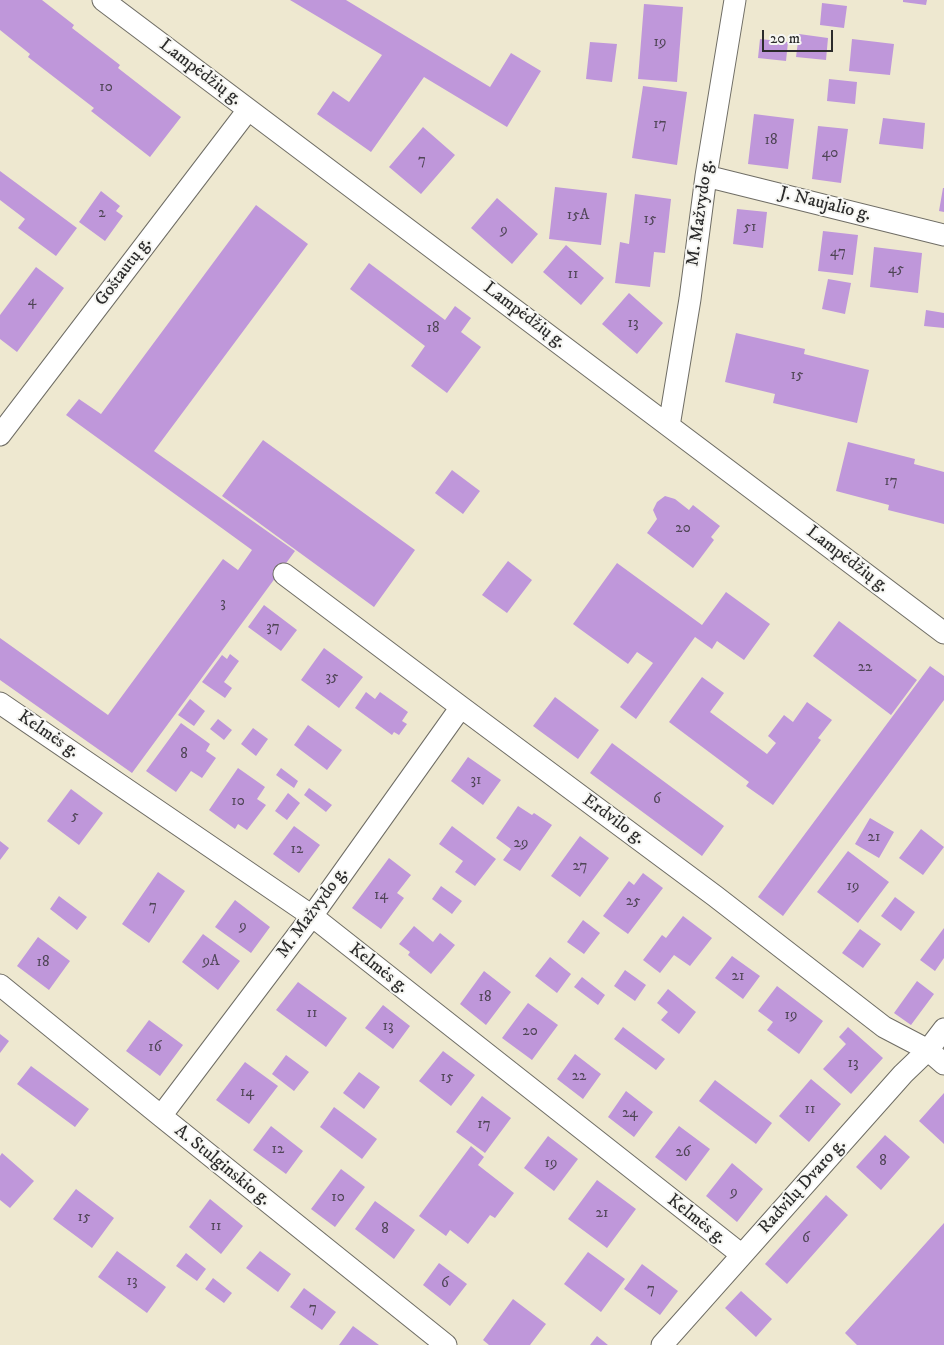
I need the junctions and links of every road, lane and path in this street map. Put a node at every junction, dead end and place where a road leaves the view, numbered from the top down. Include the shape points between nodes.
1 (103, 0) edge
2 (735, 0) edge
3 (248, 110) junction
4 (706, 176) junction
5 (944, 235) edge
6 (669, 426) junction
7 (0, 435) edge
8 (284, 574) dead end
9 (944, 633) edge
10 (0, 703) edge
11 (461, 708) junction
12 (312, 916) junction
13 (0, 985) edge
14 (944, 1029) edge
15 (928, 1050) junction
16 (944, 1064) edge
17 (161, 1116) junction
18 (742, 1255) junction
19 (446, 1345) edge
20 (662, 1345) edge

1 - 3 street, Lampėdžių g.
2 - 4 street, M. Mažvydo g.
3 - 6 street, Lampėdžių g.
3 - 7 street, Goštautų g.
4 - 5 street, J. Naujalio g.
4 - 6 street, M. Mažvydo g.
6 - 9 street, Lampėdžių g.
8 - 11 street, Erdvilo g.
10 - 12 street, Kelmės g.
11 - 12 street, M. Mažvydo g.
11 - 15 street, Erdvilo g. via 715,896 884,1027
12 - 17 street, M. Mažvydo g.
12 - 18 street, Kelmės g.
13 - 17 street, A. Stulginskio g.
14 - 15 street, Radvilų Dvaro g.
15 - 16 street, Erdvilo g.
15 - 18 street, Radvilų Dvaro g.
17 - 19 street, A. Stulginskio g.
18 - 20 street, Radvilų Dvaro g.

